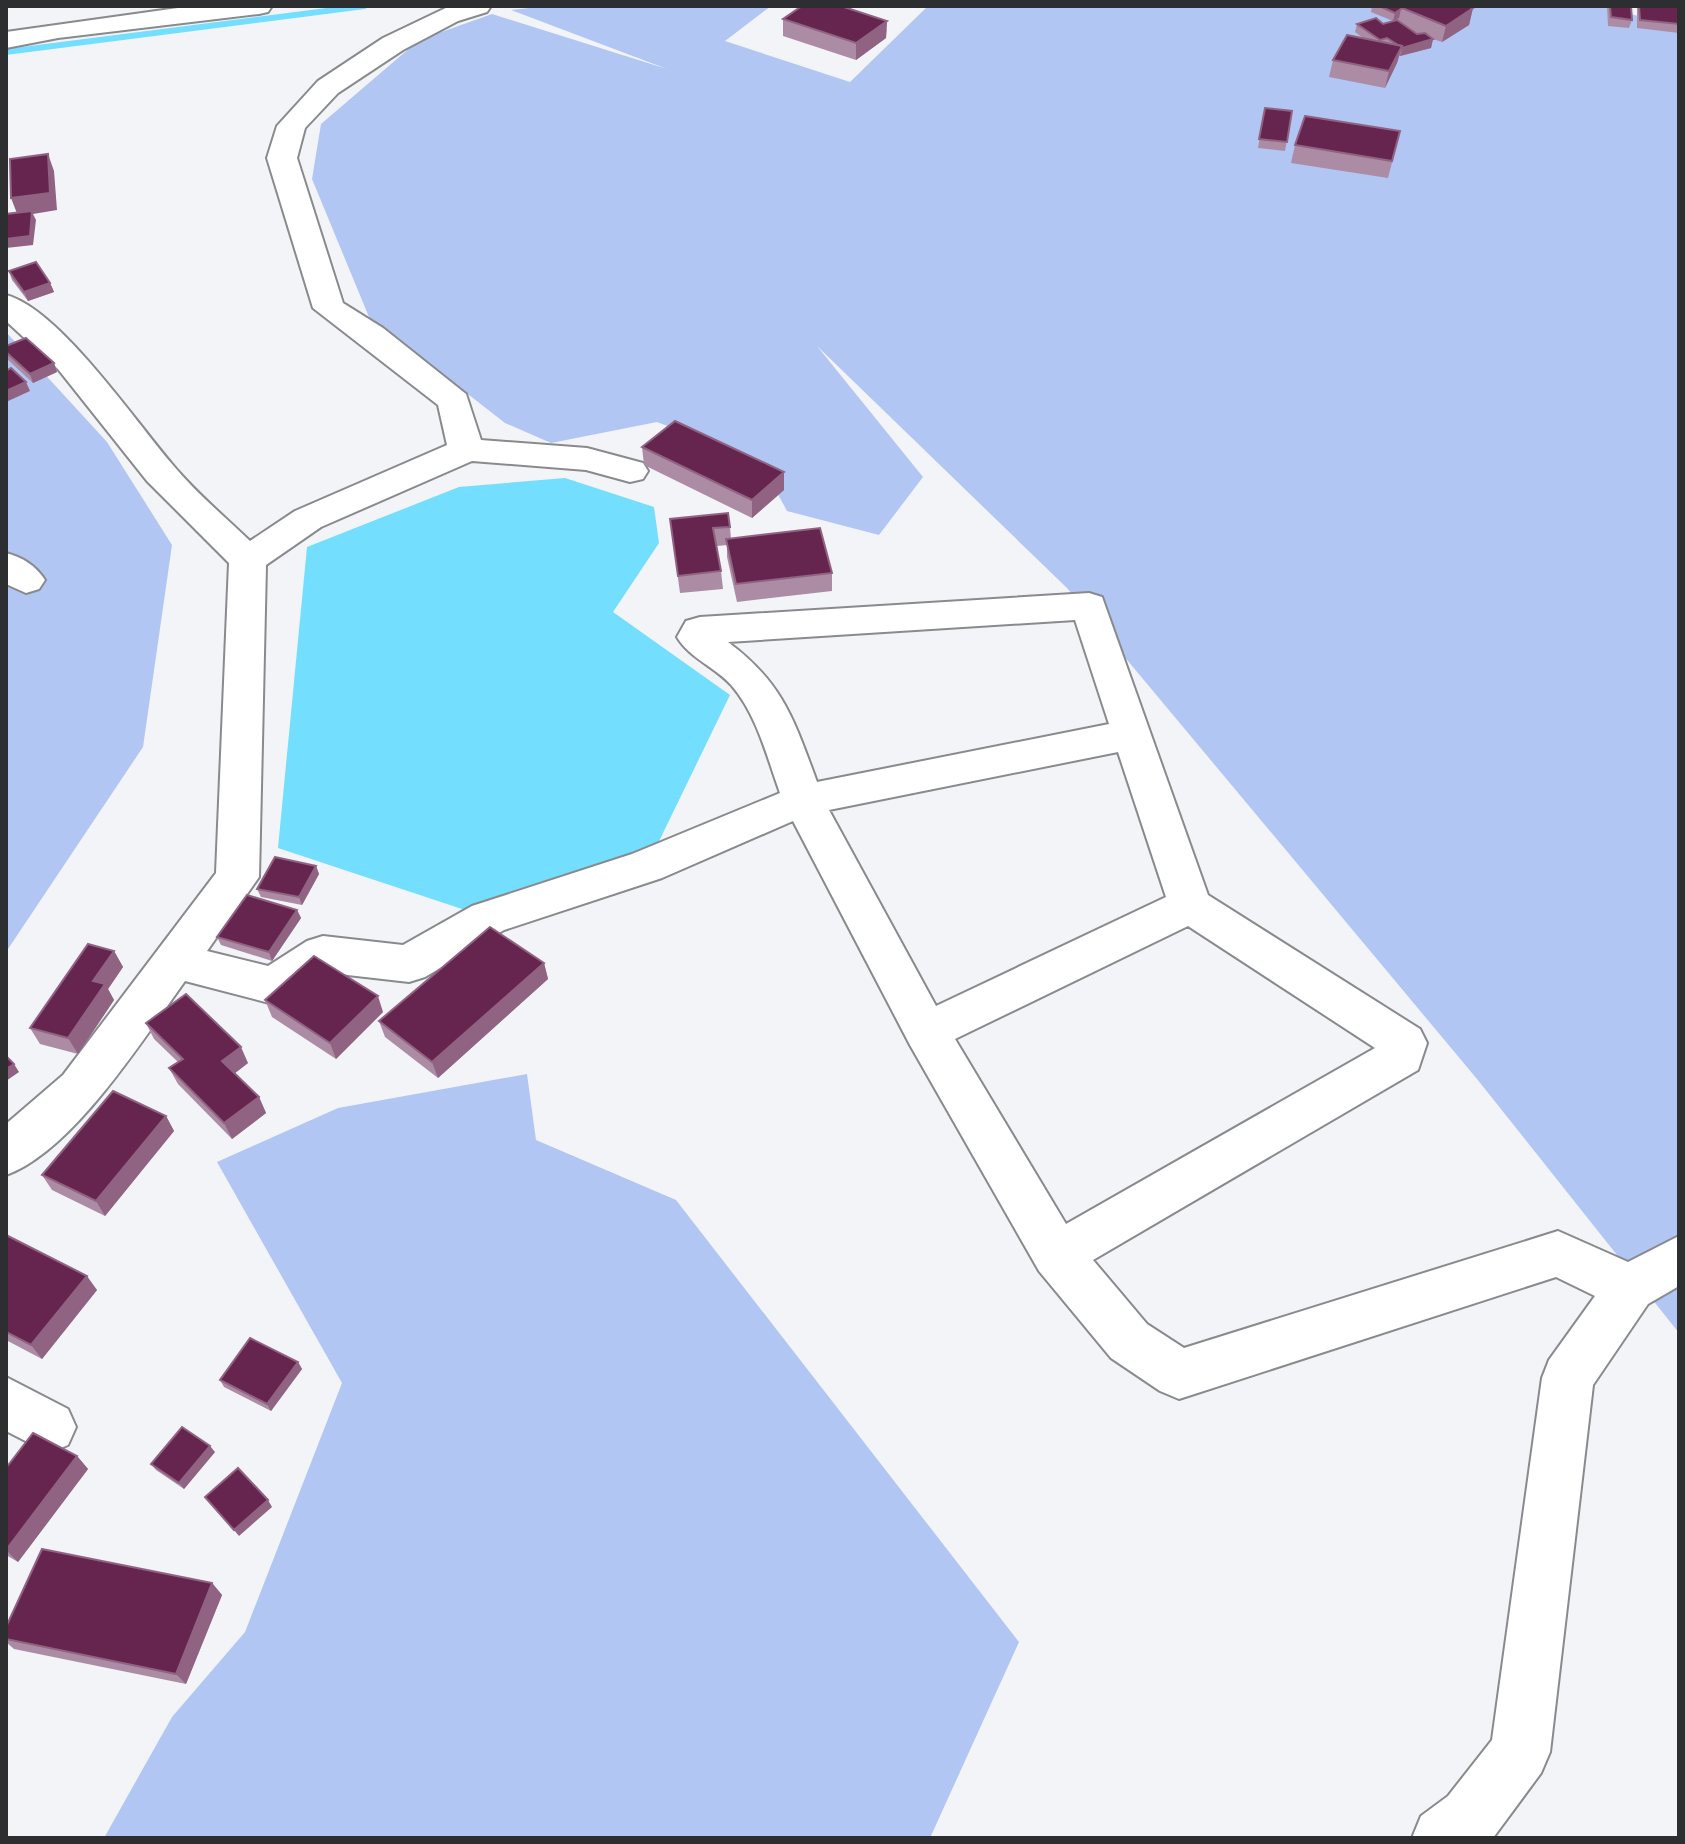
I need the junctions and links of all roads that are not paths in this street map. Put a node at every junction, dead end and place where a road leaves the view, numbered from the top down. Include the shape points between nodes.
1 (259, 6) edge
2 (478, 6) edge
3 (6, 40) edge
4 (6, 305) edge
5 (466, 450) junction
6 (630, 471) dead end
7 (248, 560) junction
8 (1132, 734) junction
9 (803, 800) junction
10 (1190, 905) junction
11 (175, 961) junction
12 (926, 1032) junction
13 (6, 1154) edge
14 (1057, 1255) junction
15 (1679, 1259) edge
16 (1630, 1288) junction
17 (1443, 1838) edge

1 - 3 street
2 - 5 street via 393,44 328,87 291,126 282,158 329,308 454,401
4 - 7 street via 39,328 162,475
5 - 6 street via 587,459
5 - 7 street via 308,519
7 - 11 street via 237,877
8 - 9 street
8 - 9 street via 1089,606 700,630 696,637 745,675 771,713
8 - 10 street
9 - 11 street via 647,866 488,918 409,964 323,954 273,986
9 - 12 street
10 - 12 street
10 - 14 street via 1404,1043 1402,1056
11 - 13 street via 80,1089
12 - 14 street
14 - 16 street via 1129,1341 1179,1374 1558,1254
15 - 16 street
16 - 17 street via 1568,1378 1520,1752 1470,1818

